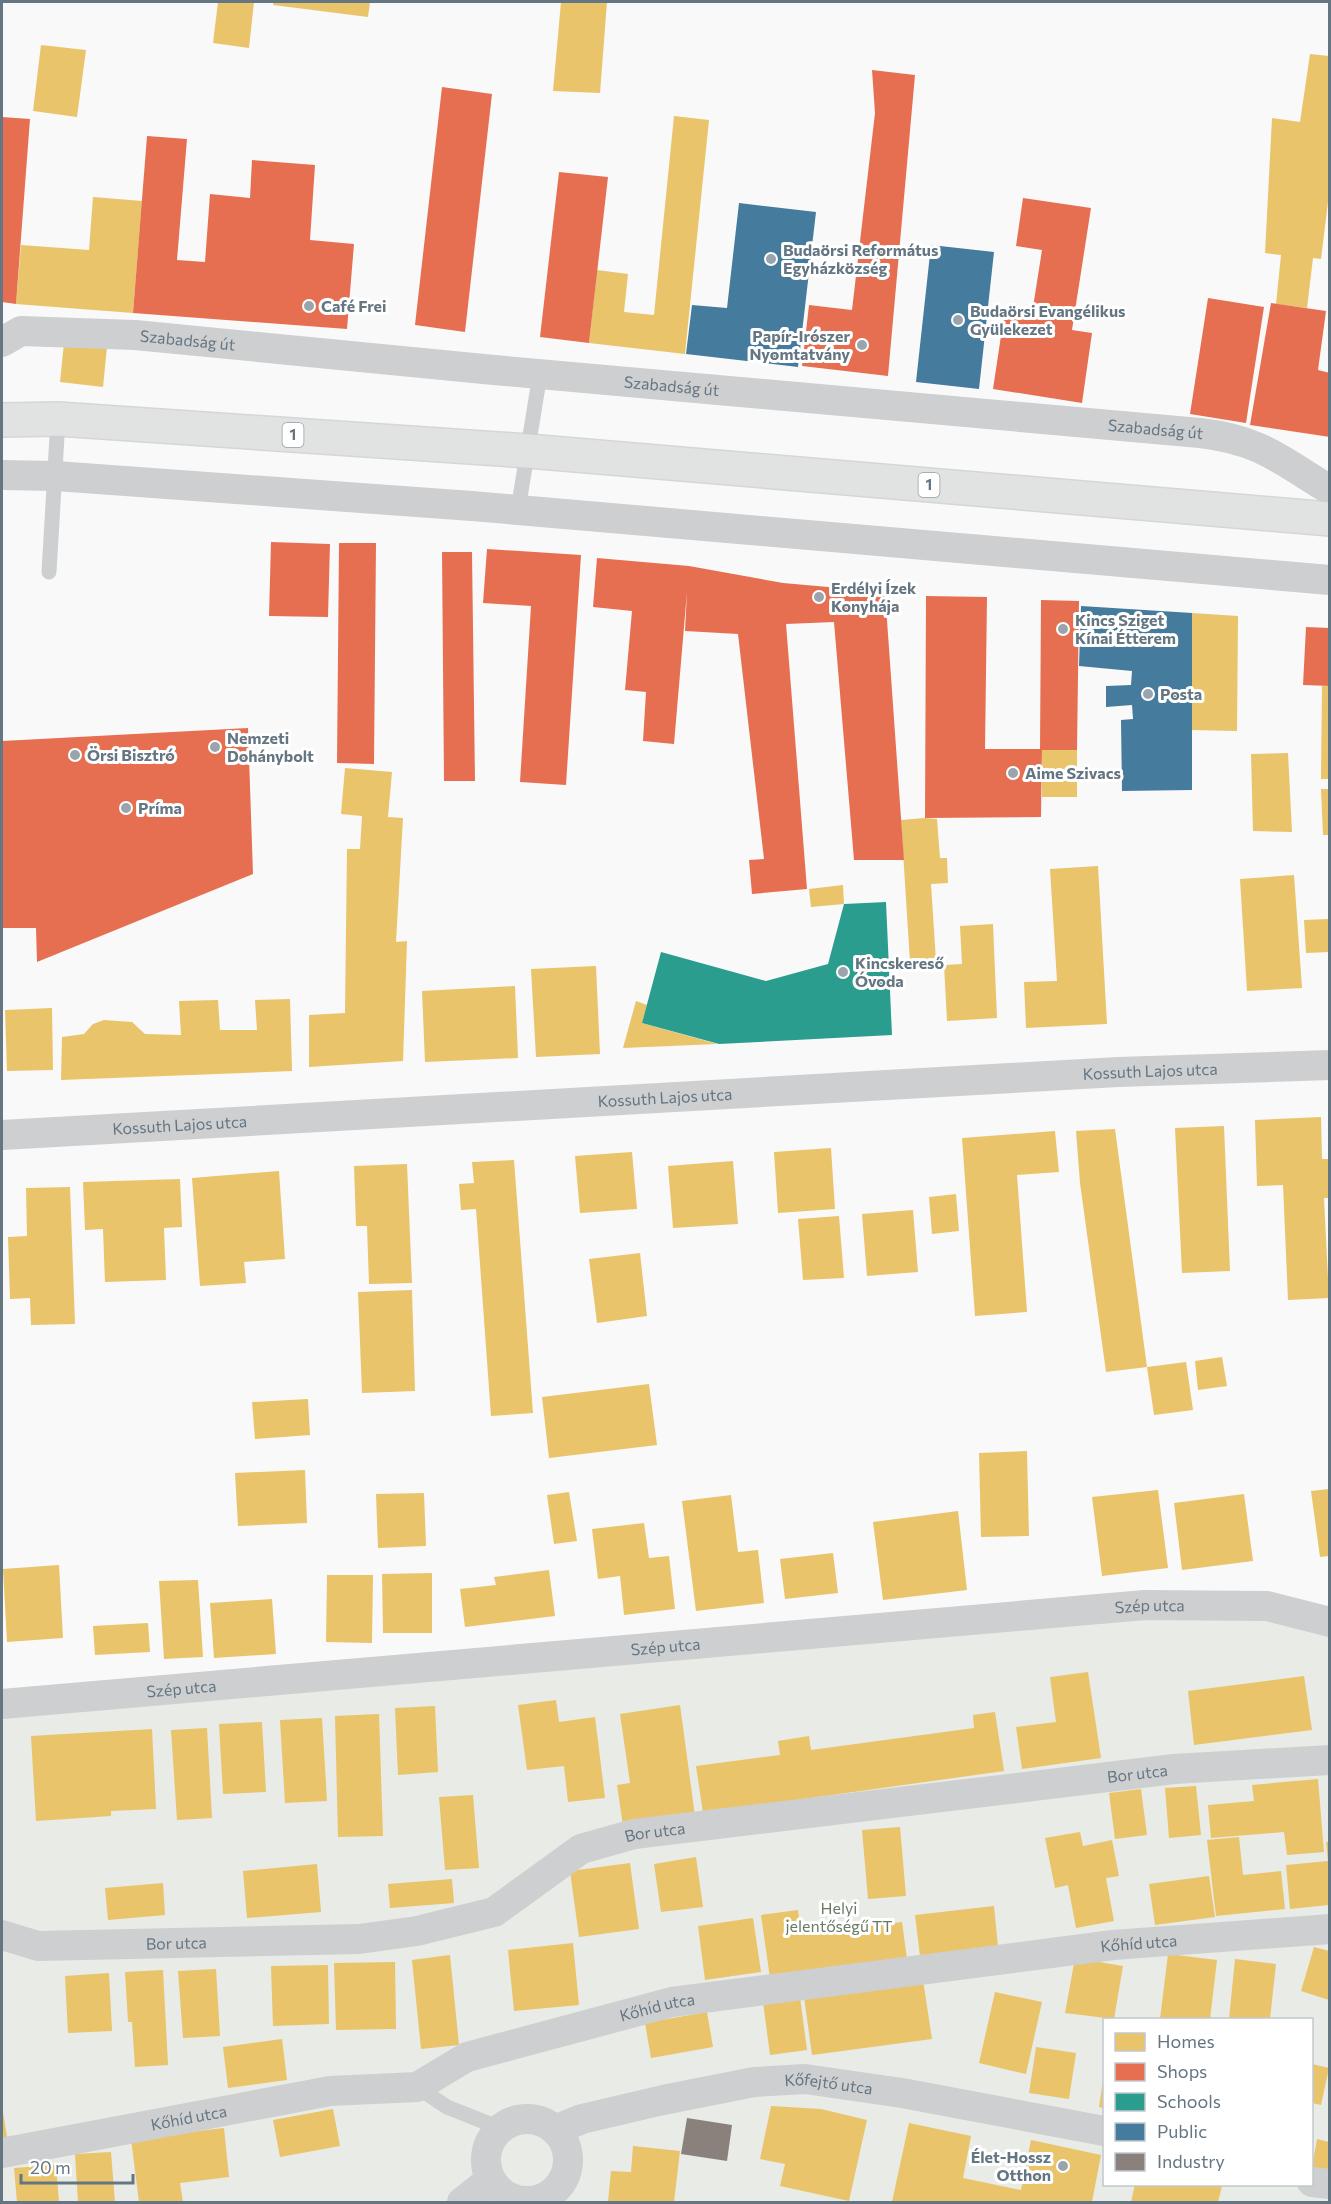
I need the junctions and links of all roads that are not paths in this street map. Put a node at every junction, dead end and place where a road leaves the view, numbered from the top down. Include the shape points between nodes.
1 (2, 342) edge
2 (540, 374) junction
3 (2, 409) edge
4 (58, 419) junction
5 (2, 420) edge
6 (528, 451) junction
7 (2, 475) edge
8 (56, 476) junction
9 (1329, 490) edge
10 (518, 510) junction
11 (1329, 519) edge
12 (49, 573) dead end
13 (1329, 580) edge
14 (1329, 1065) edge
15 (2, 1136) edge
16 (1329, 1622) edge
17 (2, 1704) edge
18 (1329, 1760) edge
19 (1329, 1929) edge
20 (2, 1935) edge
21 (417, 2087) junction
22 (500, 2127) junction
23 (555, 2130) junction
24 (1103, 2131) edge
25 (2, 2153) edge
26 (490, 2180) junction
27 (1313, 2182) edge
28 (1329, 2184) edge
29 (556, 2198) edge
30 (462, 2202) edge

1 - 2 street, Szabadság út via 21,331 135,335
2 - 6 lane
2 - 9 street, Szabadság út via 1224,435 1288,462
3 - 4 main road, 1
4 - 5 main road, 1
4 - 6 main road, 1
4 - 8 lane
6 - 10 lane
6 - 11 main road, 1
7 - 8 street
8 - 10 street
8 - 12 lane
10 - 13 street
14 - 15 street, Kossuth Lajos utca via 1118,1072
16 - 17 street, Szép utca via 1267,1606 1145,1605
18 - 20 street, Bor utca via 1174,1769 634,1834 580,1849 494,1911 450,1924 359,1939 38,1946
19 - 21 street, Kőhíd utca via 1113,1945 672,2002 467,2057
21 - 22 lane via 447,2107
21 - 25 street, Kőhíd utca via 330,2091
22 - 23 street via 534,2119
22 - 26 street via 485,2156
23 - 24 street, Kőfejtő utca via 675,2098 754,2082 805,2079 902,2092
23 - 29 street via 567,2151 568,2163
26 - 29 street via 497,2190 518,2202
26 - 30 street
27 - 28 street

